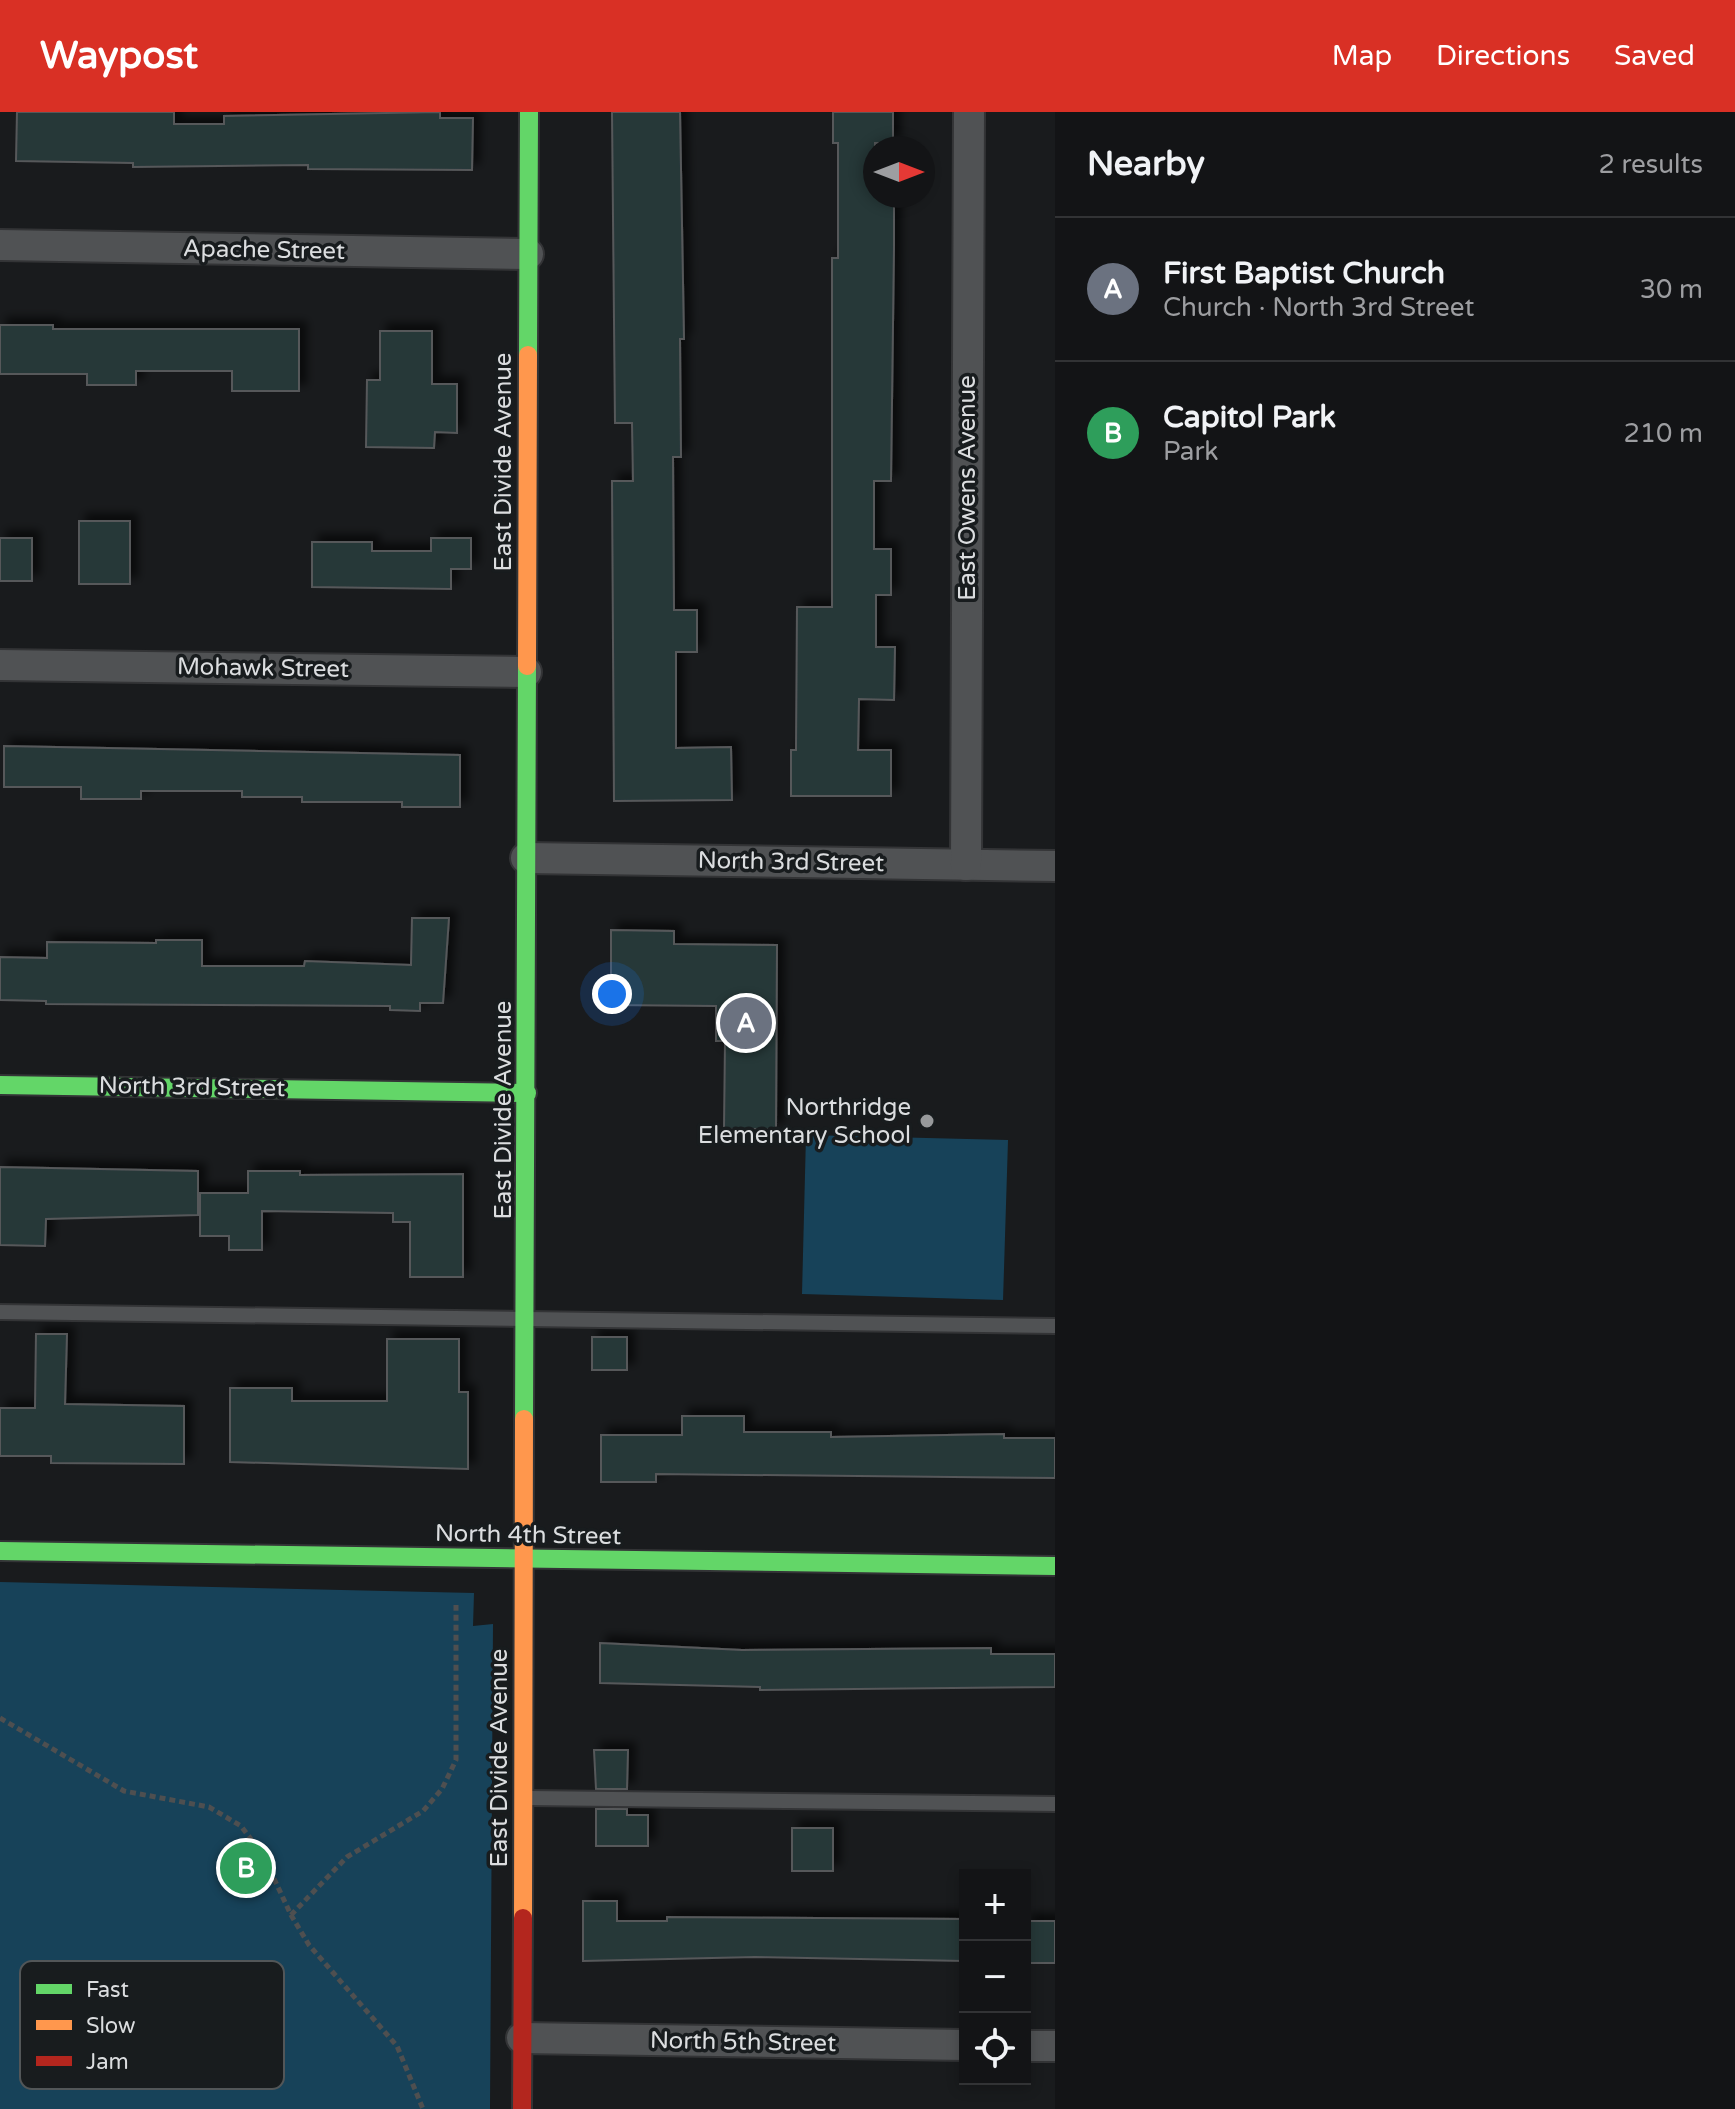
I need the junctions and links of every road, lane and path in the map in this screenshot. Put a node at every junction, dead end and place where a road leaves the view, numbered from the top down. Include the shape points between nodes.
1 (529, 112) edge
2 (969, 112) edge
3 (0, 245) edge
4 (528, 254) junction
5 (0, 665) edge
6 (526, 672) junction
7 (526, 858) junction
8 (966, 865) junction
9 (1055, 866) edge
10 (0, 1085) edge
11 (527, 1093) junction
12 (0, 1312) edge
13 (525, 1321) junction
14 (1055, 1326) edge
15 (0, 1551) edge
16 (524, 1559) junction
17 (1055, 1566) edge
18 (456, 1605) dead end
19 (0, 1718) edge
20 (524, 1798) junction
21 (1055, 1804) edge
22 (291, 1915) junction
23 (522, 2038) junction
24 (959, 2045) edge
25 (1031, 2046) edge
26 (1055, 2046) edge
27 (423, 2109) edge
28 (522, 2109) edge

1 - 4 street, East Divide Avenue
2 - 8 street, East Owens Avenue
3 - 4 street, Apache Street
4 - 6 street, East Divide Avenue
5 - 6 street, Mohawk Street
6 - 7 street, East Divide Avenue
7 - 8 street, North 3rd Street
7 - 11 street, East Divide Avenue
8 - 9 street, North 3rd Street
10 - 11 street, North 3rd Street
11 - 13 street, East Divide Avenue
12 - 13 lane
13 - 14 lane
13 - 16 street, East Divide Avenue
15 - 16 street, North 4th Street
16 - 17 street, North 4th Street
16 - 20 street, East Divide Avenue
18 - 22 path via 456,1760 442,1789 423,1811 347,1857
19 - 22 path via 124,1791 209,1807 241,1826 263,1855
20 - 21 lane
20 - 23 street, East Divide Avenue
22 - 27 path via 309,1945 397,2046
23 - 24 street, North 5th Street
23 - 28 street, East Divide Avenue
25 - 26 street

